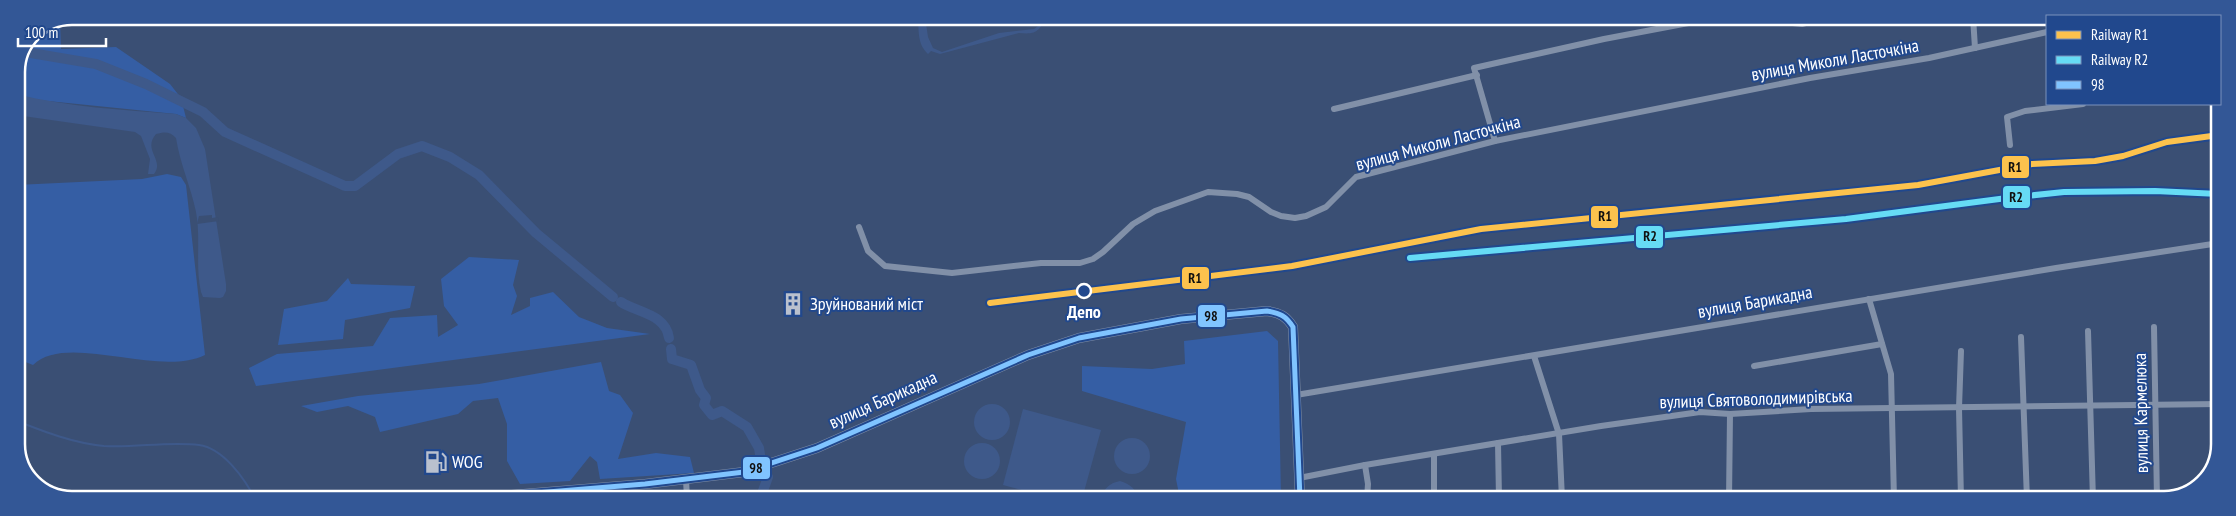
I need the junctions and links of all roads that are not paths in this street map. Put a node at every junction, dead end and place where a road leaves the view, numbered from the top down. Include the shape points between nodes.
1 (1678, 25) edge
2 (1974, 25) edge
3 (2046, 32) edge
4 (1975, 48) junction
5 (1477, 75) junction
6 (2075, 105) edge
7 (1334, 109) dead end
8 (1495, 141) junction
9 (2010, 145) dead end
10 (860, 227) dead end
11 (2211, 244) edge
12 (1869, 299) junction
13 (2154, 327) dead end
14 (2088, 331) dead end
15 (2021, 337) dead end
16 (1882, 344) junction
17 (1961, 351) dead end
18 (1534, 356) junction
19 (1754, 366) dead end
20 (1296, 395) junction
21 (2211, 404) edge
22 (2091, 406) junction
23 (2155, 406) junction
24 (2025, 407) junction
25 (1959, 408) junction
26 (1893, 410) junction
27 (1730, 414) junction
28 (1560, 434) junction
29 (1498, 443) junction
30 (1434, 455) junction
31 (1365, 465) junction
32 (1300, 478) junction
33 (686, 479) junction
34 (613, 491) edge
35 (687, 491) edge
36 (1300, 491) edge
37 (1368, 491) edge
38 (1434, 491) edge
39 (1499, 491) edge
40 (1562, 491) edge
41 (1729, 491) edge
42 (1894, 491) edge
43 (1961, 491) edge
44 (2028, 491) edge
45 (2093, 491) edge
46 (2157, 491) edge

1 - 5 street via 1474,68
2 - 4 street
3 - 4 street, вулиця Миколи Ласточкіна
4 - 8 street, вулиця Миколи Ласточкіна
5 - 7 street
5 - 8 street
6 - 9 street via 2025,111 2006,117
8 - 10 street, вулиця Миколи Ласточкіна via 1356,177 1326,207 1301,217 1281,216 1249,197 1237,194 1208,192 1193,196 1133,224 1098,256 1080,263 1041,263 952,273 885,266 868,251
11 - 12 street, вулиця Барикадна
12 - 16 street
12 - 18 street, вулиця Барикадна
13 - 23 street, вулиця Кармелюка
14 - 22 street
15 - 24 street
16 - 19 street
16 - 26 street via 1891,374
17 - 25 street
18 - 20 street, вулиця Барикадна
18 - 28 street
20 - 32 main road
20 - 33 main road, вулиця Барикадна via 1293,327 1280,313 1267,311 1181,319 1079,338 1028,355 817,448 744,472
21 - 23 street, вулиця Святоволодимирівська
22 - 23 street, вулиця Святоволодимирівська
22 - 24 street, вулиця Святоволодимирівська
22 - 45 street
23 - 46 street, вулиця Кармелюка
24 - 25 street, вулиця Святоволодимирівська
24 - 44 street
25 - 26 street, вулиця Святоволодимирівська
25 - 43 street
26 - 27 street, вулиця Святоволодимирівська via 1811,409
26 - 42 street
27 - 28 street, вулиця Святоволодимирівська via 1700,412 1665,416
27 - 41 street
28 - 29 street, вулиця Святоволодимирівська
28 - 40 street
29 - 30 street, вулиця Святоволодимирівська
29 - 39 street
30 - 31 street, вулиця Святоволодимирівська
30 - 38 street
31 - 32 street, вулиця Святоволодимирівська
31 - 37 street
32 - 36 main road
33 - 34 main road, вулиця Барикадна
33 - 35 street

